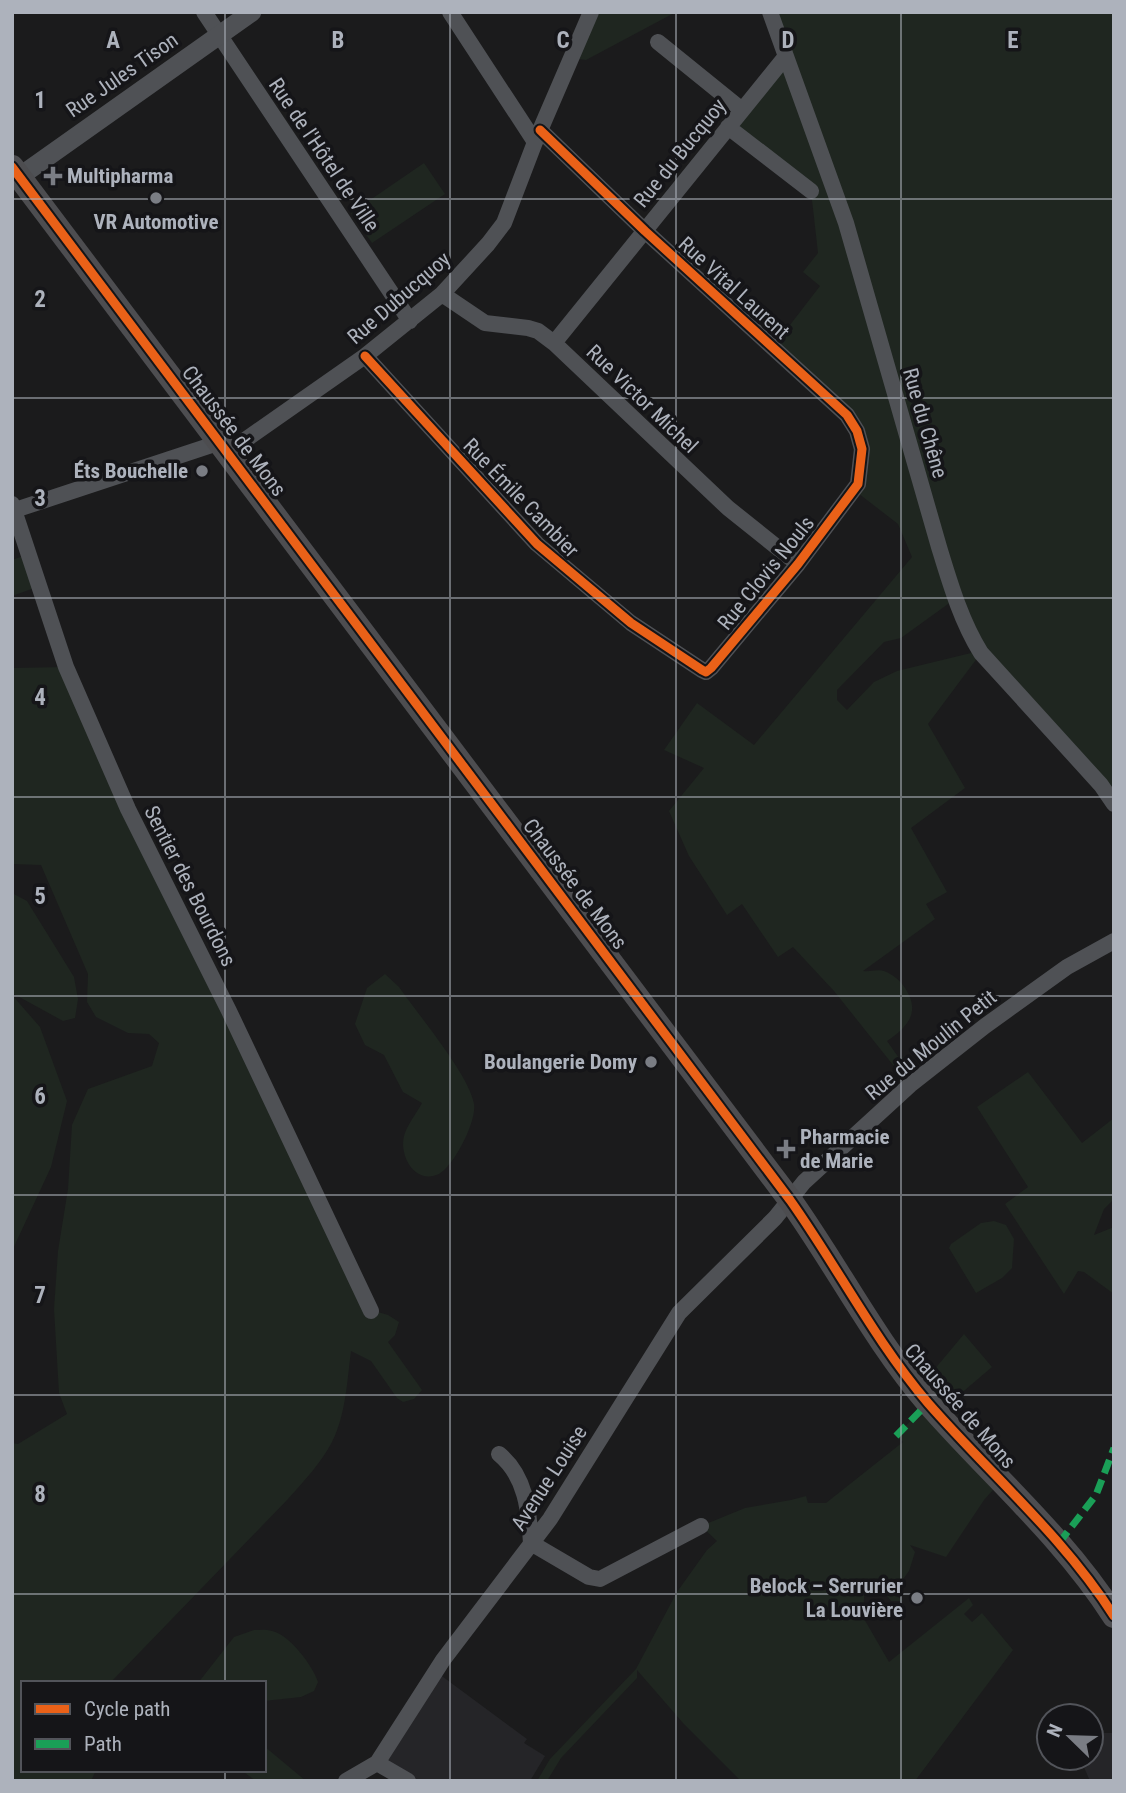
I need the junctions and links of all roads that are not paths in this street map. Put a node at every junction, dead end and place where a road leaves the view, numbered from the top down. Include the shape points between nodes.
1 (204, 12) edge
2 (252, 12) edge
3 (450, 12) edge
4 (591, 12) edge
5 (771, 12) edge
6 (219, 35) junction
7 (658, 42) dead end
8 (786, 56) junction
9 (742, 110) junction
10 (728, 127) junction
11 (538, 136) junction
12 (16, 172) edge
13 (811, 191) dead end
14 (645, 231) junction
15 (442, 294) junction
16 (410, 321) junction
17 (554, 343) junction
18 (366, 356) junction
19 (224, 447) junction
20 (854, 490) joint
21 (13, 507) edge
22 (798, 564) junction
23 (702, 670) joint
24 (1114, 804) edge
25 (1114, 941) edge
26 (790, 1199) junction
27 (371, 1311) dead end
28 (499, 1454) dead end
29 (701, 1526) dead end
30 (531, 1543) junction
31 (1114, 1616) edge
32 (377, 1763) junction
33 (346, 1781) edge
34 (408, 1781) edge

1 - 6 street, Rue de l'Hôtel de Ville
2 - 6 street, Rue Jules Tison
3 - 11 street, Rue Vital Laurent
4 - 11 street, Rue Dubucquoy
5 - 8 street, Rue du Chêne
6 - 12 street, Rue Jules Tison
6 - 16 street, Rue de l'Hôtel de Ville
7 - 9 street
8 - 9 street, Rue du Bucquoy
8 - 24 street, Rue du Chêne via 846,223 939,547 971,636
9 - 10 street, Rue du Bucquoy
10 - 13 street
10 - 14 street, Rue du Bucquoy
11 - 14 street, Rue Vital Laurent
11 - 15 street, Rue Dubucquoy via 504,223
12 - 19 main road, Chaussée de Mons
14 - 17 street, Rue du Bucquoy
14 - 20 street, Rue Vital Laurent via 847,415 862,449 861,474
15 - 16 street, Rue Dubucquoy
15 - 17 street, Rue Victor Michel via 485,323 528,328
16 - 18 street, Rue Dubucquoy
17 - 22 street, Rue Victor Michel via 728,508
18 - 19 street, Rue Dubucquoy
18 - 23 street, Rue Émile Cambier via 537,544 631,622
19 - 21 street, Rue Dubucquoy
19 - 26 main road, Chaussée de Mons
20 - 22 street, Rue Clovis Nouls
21 - 27 street, Sentier des Bourdons via 66,667 128,809
22 - 23 street, Rue Clovis Nouls via 711,668
25 - 26 street, Rue du Moulin Petit via 1067,967 909,1085
26 - 30 street, Avenue Louise via 674,1320
26 - 31 main road, Chaussée de Mons via 905,1374 1059,1543
28 - 30 street via 510,1464 527,1499
29 - 30 street via 600,1579
30 - 32 street, Avenue Louise via 443,1660
32 - 33 street, Avenue Louise
32 - 34 street

